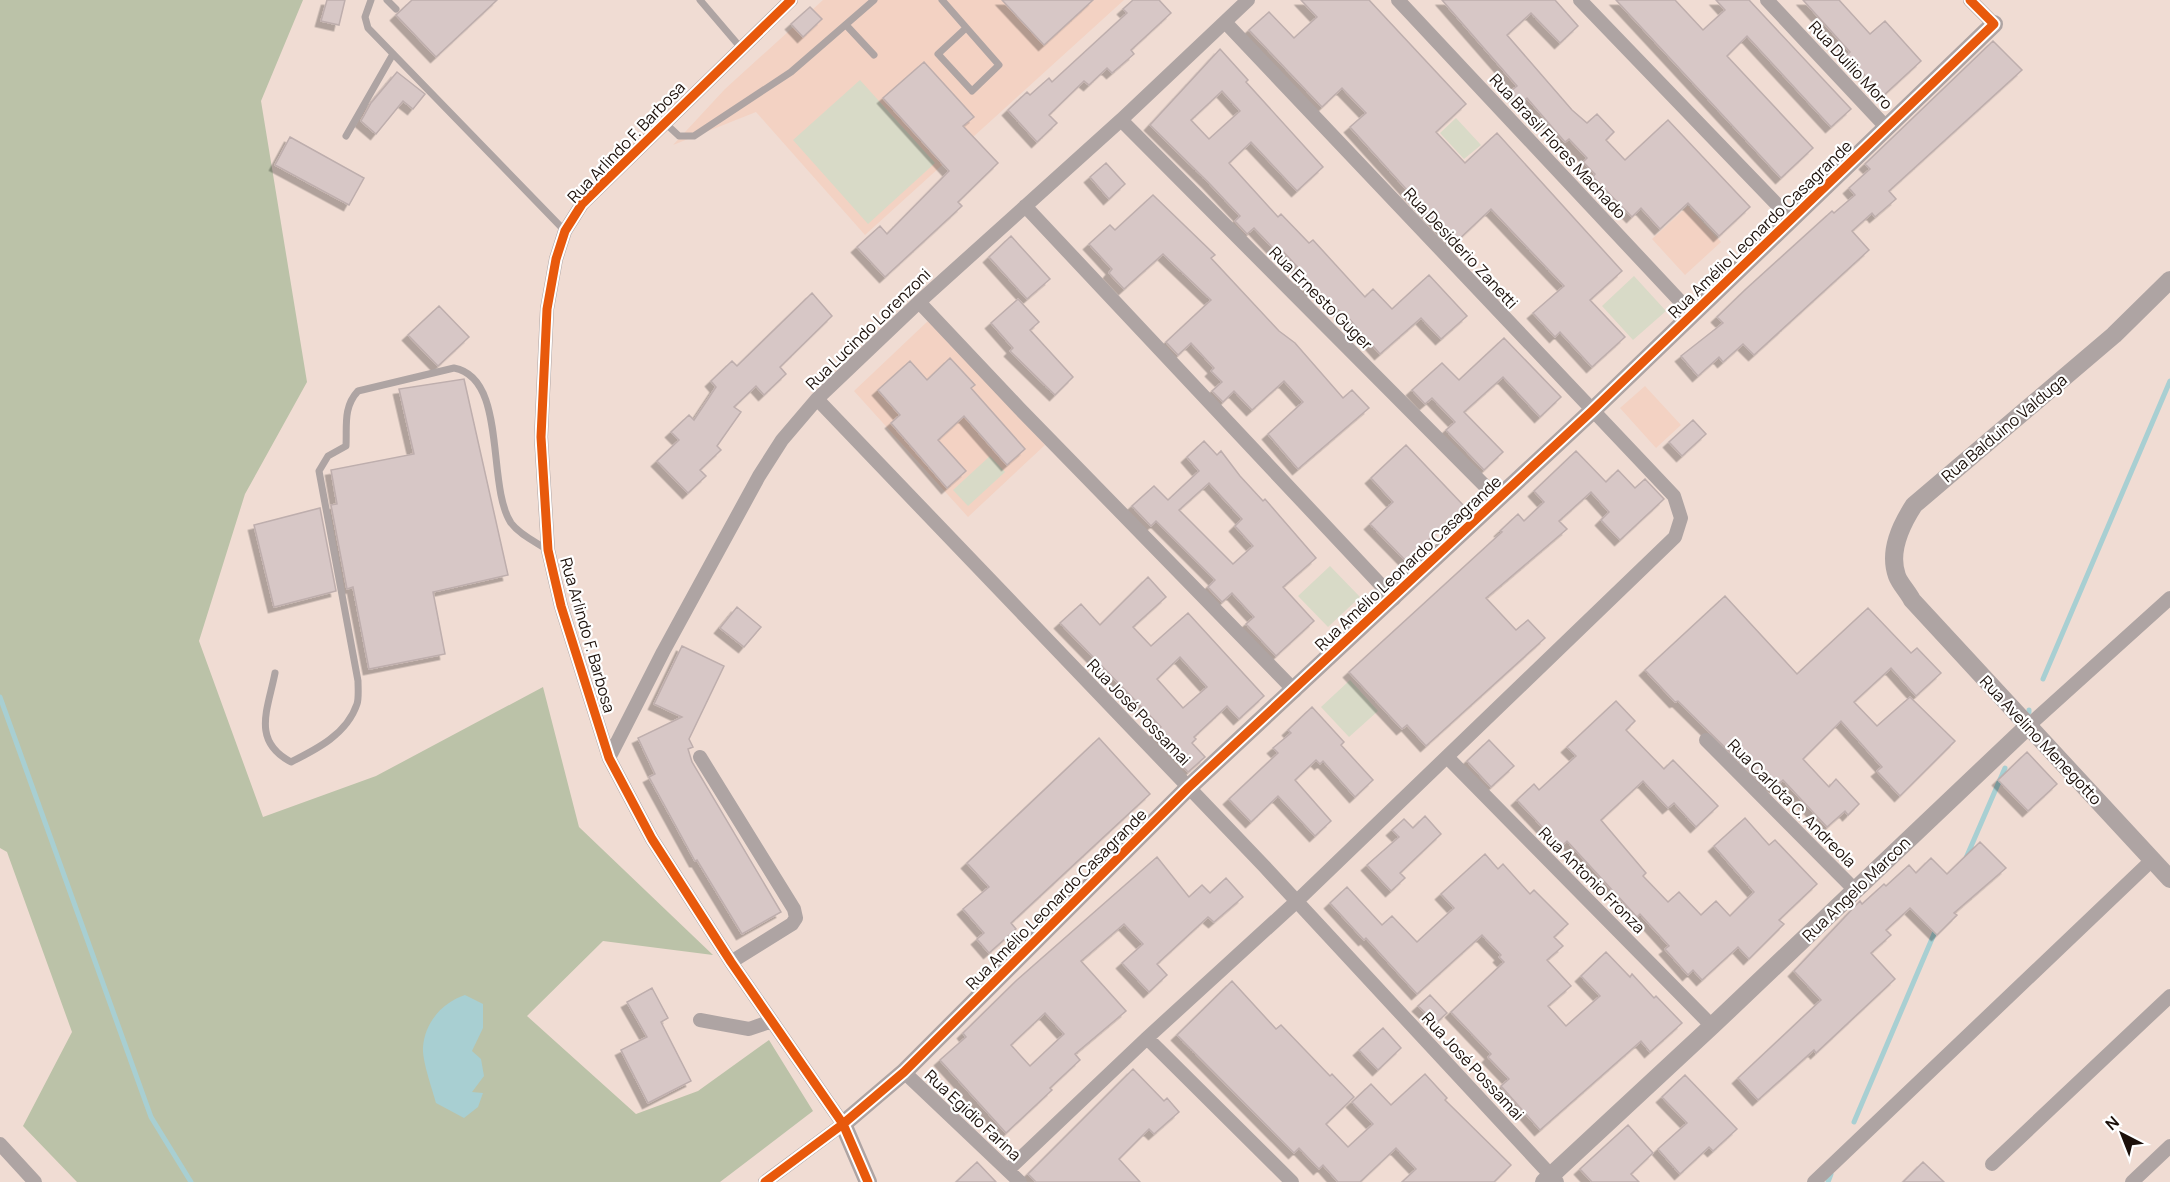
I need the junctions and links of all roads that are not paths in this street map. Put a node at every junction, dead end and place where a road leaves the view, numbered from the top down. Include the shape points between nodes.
1 (371, 0) edge
2 (387, 0) edge
3 (700, 0) edge
4 (791, 0) edge
5 (874, 0) edge
6 (942, 0) edge
7 (1248, 0) edge
8 (1398, 0) edge
9 (1580, 0) edge
10 (1767, 0) edge
11 (1970, 0) edge
12 (396, 9) dead end
13 (1225, 22) junction
14 (1994, 24) joint
15 (846, 25) junction
16 (966, 28) junction
17 (741, 48) junction
18 (393, 54) junction
19 (874, 55) dead end
20 (1121, 120) junction
21 (664, 123) junction
22 (1886, 127) junction
23 (346, 136) dead end
24 (1025, 206) junction
25 (1792, 220) junction
26 (565, 231) junction
27 (2170, 280) edge
28 (920, 302) junction
29 (1693, 315) junction
30 (817, 399) junction
31 (1592, 411) junction
32 (1498, 499) junction
33 (548, 550) junction
34 (2170, 598) edge
35 (1394, 599) junction
36 (1912, 600) joint
37 (275, 673) dead end
38 (1295, 691) junction
39 (2027, 727) junction
40 (1706, 740) dead end
41 (700, 757) dead end
42 (1447, 757) junction
43 (609, 758) junction
44 (1188, 788) junction
45 (2163, 867) edge
46 (1855, 890) junction
47 (1297, 901) junction
48 (730, 962) junction
49 (2170, 996) edge
50 (700, 1020) dead end
51 (772, 1021) junction
52 (1712, 1026) junction
53 (1147, 1038) junction
54 (904, 1072) junction
55 (843, 1124) junction
56 (0, 1144) edge
57 (2170, 1146) edge
58 (1992, 1164) dead end
59 (1008, 1170) junction
60 (1551, 1180) edge
61 (35, 1182) edge
62 (765, 1182) edge
63 (868, 1182) edge
64 (1020, 1182) edge
65 (1292, 1182) edge
66 (1814, 1182) edge
67 (2132, 1182) edge

1 - 18 lane via 365,17 368,28
2 - 12 lane
3 - 17 lane
4 - 17 street, Rua Arlindo F. Barbosa
5 - 15 lane
6 - 16 lane
7 - 13 street, Rua Lucindo Lorenzoni
8 - 29 street, Rua Brasil Flores Machado
9 - 25 street
10 - 22 street, Rua Duilio Moro
11 - 14 street
13 - 20 street, Rua Lucindo Lorenzoni
13 - 31 street, Rua Desiderio Zanetti
14 - 22 street, Rua Amélio Leonardo Casagrande
15 - 19 lane
15 - 21 lane via 791,72 694,136 679,136
16 - 16 lane via 999,65 972,91 938,54
17 - 21 street, Rua Arlindo F. Barbosa
18 - 23 lane
18 - 26 lane
20 - 24 street, Rua Lucindo Lorenzoni
20 - 32 street, Rua Ernesto Guger
21 - 26 street, Rua Arlindo F. Barbosa via 582,204
22 - 25 street, Rua Amélio Leonardo Casagrande
24 - 28 street, Rua Lucindo Lorenzoni
24 - 35 street
25 - 29 street, Rua Amélio Leonardo Casagrande
26 - 33 street, Rua Arlindo F. Barbosa via 547,309 541,437
27 - 36 street, Rua Balduino Valduga via 2114,335 1914,505 1899,529 1895,551 1897,575
28 - 30 street, Rua Lucindo Lorenzoni
28 - 38 street
29 - 31 street, Rua Amélio Leonardo Casagrande
30 - 43 street, Rua Lucindo Lorenzoni via 782,440 759,476
30 - 44 street, Rua José Possamai
31 - 32 street, Rua Amélio Leonardo Casagrande
31 - 42 street, Rua Desiderio Zanetti via 1674,496 1681,518 1675,537
32 - 35 street, Rua Amélio Leonardo Casagrande
33 - 37 lane via 518,531 504,507 489,412 474,376 454,368 358,391 347,409 346,447 328,456 319,471 358,681 357,704 325,745 291,762 268,742 264,725
33 - 43 street, Rua Arlindo F. Barbosa via 561,606
34 - 39 street, Rua Angelo Marcon
35 - 38 street, Rua Amélio Leonardo Casagrande
36 - 39 street, Rua Avelino Menegotto
38 - 44 street, Rua Amélio Leonardo Casagrande
39 - 45 street, Rua Avelino Menegotto
39 - 46 street, Rua Angelo Marcon
40 - 46 street, Rua Carlota C. Andreola
41 - 48 street via 794,909 792,924
42 - 47 street
42 - 52 street, Rua Antonio Fronza
43 - 48 street, Rua Arlindo F. Barbosa via 652,839
44 - 47 street, Rua José Possamai
44 - 54 street, Rua Amélio Leonardo Casagrande
45 - 66 street
46 - 52 street, Rua Angelo Marcon
47 - 53 street
47 - 60 street, Rua José Possamai
48 - 51 street, Rua Arlindo F. Barbosa
49 - 58 street
50 - 51 street via 749,1029
51 - 55 street, Rua Arlindo F. Barbosa
52 - 60 street, Rua Angelo Marcon
53 - 59 street
53 - 65 street
54 - 55 street, Rua Amélio Leonardo Casagrande
54 - 59 street, Rua Egidio Farina
55 - 62 street
55 - 63 street
56 - 61 street
57 - 67 street
59 - 64 street, Rua Egidio Farina

